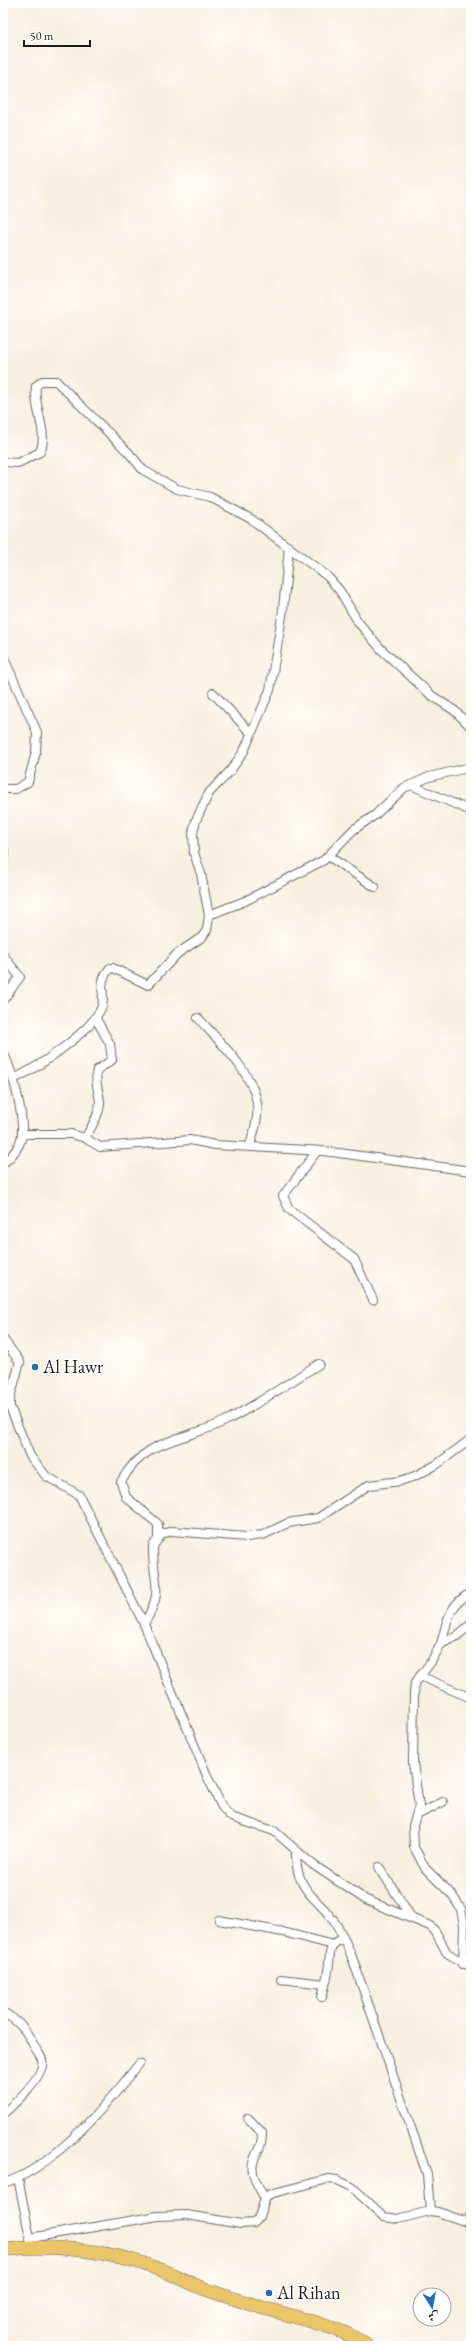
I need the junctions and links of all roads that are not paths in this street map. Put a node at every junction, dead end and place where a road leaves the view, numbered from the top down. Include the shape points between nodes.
1 (3, 462) edge
2 (289, 547) junction
3 (3, 656) edge
4 (212, 693) dead end
5 (471, 727) edge
6 (251, 733) junction
7 (471, 767) edge
8 (411, 785) junction
9 (3, 789) edge
10 (471, 811) edge
11 (3, 847) edge
12 (328, 856) junction
13 (3, 862) edge
14 (374, 887) dead end
15 (209, 915) junction
16 (3, 955) edge
17 (3, 1000) edge
18 (95, 1017) junction
19 (198, 1018) dead end
20 (3, 1052) edge
21 (13, 1079) junction
22 (22, 1134) junction
23 (85, 1138) junction
24 (250, 1145) junction
25 (317, 1151) junction
26 (3, 1164) edge
27 (471, 1171) edge
28 (373, 1300) dead end
29 (3, 1339) edge
30 (319, 1364) dead end
31 (471, 1439) edge
32 (158, 1537) junction
33 (471, 1593) edge
34 (144, 1624) junction
35 (471, 1624) edge
36 (441, 1644) junction
37 (420, 1676) junction
38 (471, 1698) edge
39 (443, 1802) dead end
40 (417, 1815) junction
41 (296, 1850) junction
42 (379, 1866) dead end
43 (411, 1917) junction
44 (219, 1920) dead end
45 (343, 1940) junction
46 (333, 1945) junction
47 (463, 1964) junction
48 (471, 1967) edge
49 (282, 1980) dead end
50 (325, 1984) junction
51 (322, 1997) dead end
52 (3, 2015) edge
53 (140, 2064) dead end
54 (3, 2114) edge
55 (248, 2118) dead end
56 (18, 2178) junction
57 (3, 2183) edge
58 (266, 2199) junction
59 (430, 2211) junction
60 (471, 2222) edge
61 (30, 2242) junction
62 (3, 2250) edge
63 (367, 2346) edge

1 - 2 street via 18,463 40,452 43,436 36,403 36,386 42,381 56,381 144,470 176,489 210,497 226,505 266,528
2 - 5 street via 332,581 355,619 381,649 431,695 455,711
2 - 6 street via 274,672 270,690
3 - 9 street via 37,732 36,752 28,782 16,789
4 - 6 street
6 - 15 street via 240,758 207,797 193,832 194,853
7 - 8 street via 429,777
8 - 10 street
8 - 12 street via 353,830
11 - 13 street
12 - 14 street
12 - 15 street via 245,901
15 - 18 street via 207,930 202,937 177,954 148,985 110,968 101,989 102,1004
16 - 17 street via 20,976
18 - 21 street via 49,1059
18 - 23 street via 110,1044 112,1060 97,1070 100,1103
19 - 24 street via 245,1074 253,1090 257,1103
20 - 21 street
21 - 22 street
22 - 23 street via 71,1134
22 - 26 street via 18,1148
23 - 24 street via 100,1147 171,1140 190,1140 214,1145
24 - 25 street
25 - 27 street via 374,1156
25 - 28 street via 283,1196 289,1209 354,1259
29 - 34 street via 20,1362 10,1407 30,1456 46,1476 79,1495
30 - 32 street via 230,1419 153,1447 136,1459 121,1482 126,1497 158,1524
31 - 32 street via 436,1465 415,1476 400,1481 369,1485 313,1519 288,1523 256,1536 172,1532
32 - 34 street via 153,1552 158,1594
33 - 36 street via 460,1598 448,1615
34 - 41 street via 222,1807 231,1817 274,1831
35 - 36 street via 457,1636
36 - 37 street
37 - 38 street
37 - 40 street via 415,1683 414,1694 413,1750 419,1797
39 - 40 street
40 - 47 street via 412,1834 417,1856 431,1875 452,1895 461,1909 464,1926
41 - 43 street via 330,1878 366,1900
41 - 45 street via 301,1885 339,1929
42 - 43 street
43 - 47 street via 435,1931 447,1952
44 - 46 street
45 - 46 street
45 - 59 street via 352,1957 427,2174
46 - 50 street
47 - 48 street
49 - 50 street
50 - 51 street
52 - 54 street via 6,2014 25,2029 42,2060 42,2070
53 - 56 street via 114,2096 85,2125 36,2169
55 - 58 street via 262,2133 262,2146 252,2164 253,2175
56 - 57 street
56 - 61 street
58 - 59 street via 276,2191 318,2180 332,2180 352,2187 384,2217 398,2219
58 - 61 street via 258,2219 248,2224 175,2215 139,2218
59 - 60 street
61 - 62 main road
61 - 63 main road via 128,2260 205,2289 330,2328

